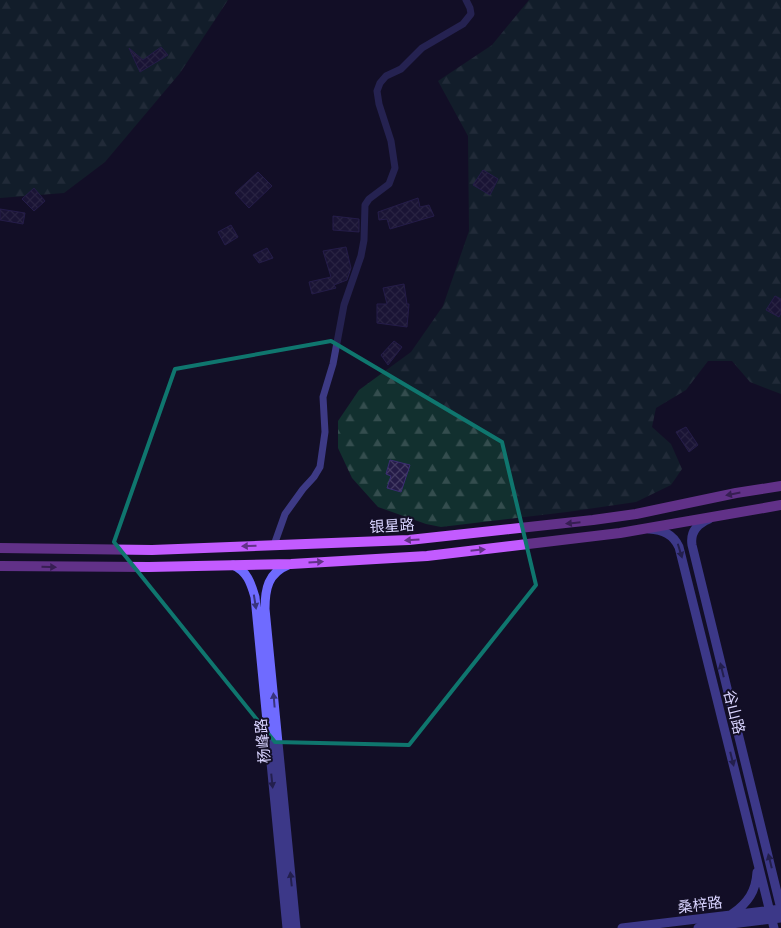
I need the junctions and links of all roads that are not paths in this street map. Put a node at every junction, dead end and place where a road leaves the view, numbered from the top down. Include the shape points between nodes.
1 (466, 0) edge
2 (781, 486) edge
3 (781, 505) edge
4 (716, 516) junction
5 (642, 529) junction
6 (274, 545) junction
7 (0, 548) edge
8 (230, 564) junction
9 (291, 564) junction
10 (0, 566) edge
11 (756, 856) junction
12 (781, 909) edge
13 (781, 918) edge
14 (732, 919) junction
15 (771, 919) edge
16 (287, 928) edge
17 (296, 928) edge
18 (622, 928) edge
19 (698, 928) edge
20 (752, 928) edge

1 - 6 street via 471,14 463,24 422,48 401,69 386,76 377,91 395,168 389,184 366,204 361,256 344,305 323,397 320,467 285,514
2 -> 6 main road, 银星路 via 593,520 409,540
3 - 4 main road
4 - 5 main road
12 -> 4 main road, 谷山路 via 691,538 698,526
9 -> 5 main road via 427,556
5 -> 11 main road, 谷山路 via 666,532 679,547
6 -> 7 main road, 银星路 via 152,550
8 - 9 main road
10 -> 8 main road
8 -> 16 main road, 杨峰路 via 247,576 255,597
17 -> 9 main road, 杨峰路 via 265,609 269,581 278,570
11 - 14 main road via 755,888
11 - 15 main road, 谷山路
12 - 15 main road, 桑梓路
13 - 15 main road, 桑梓路
14 - 15 main road, 桑梓路
14 - 18 main road, 桑梓路
14 - 19 main road, 桑梓路
14 - 20 main road

